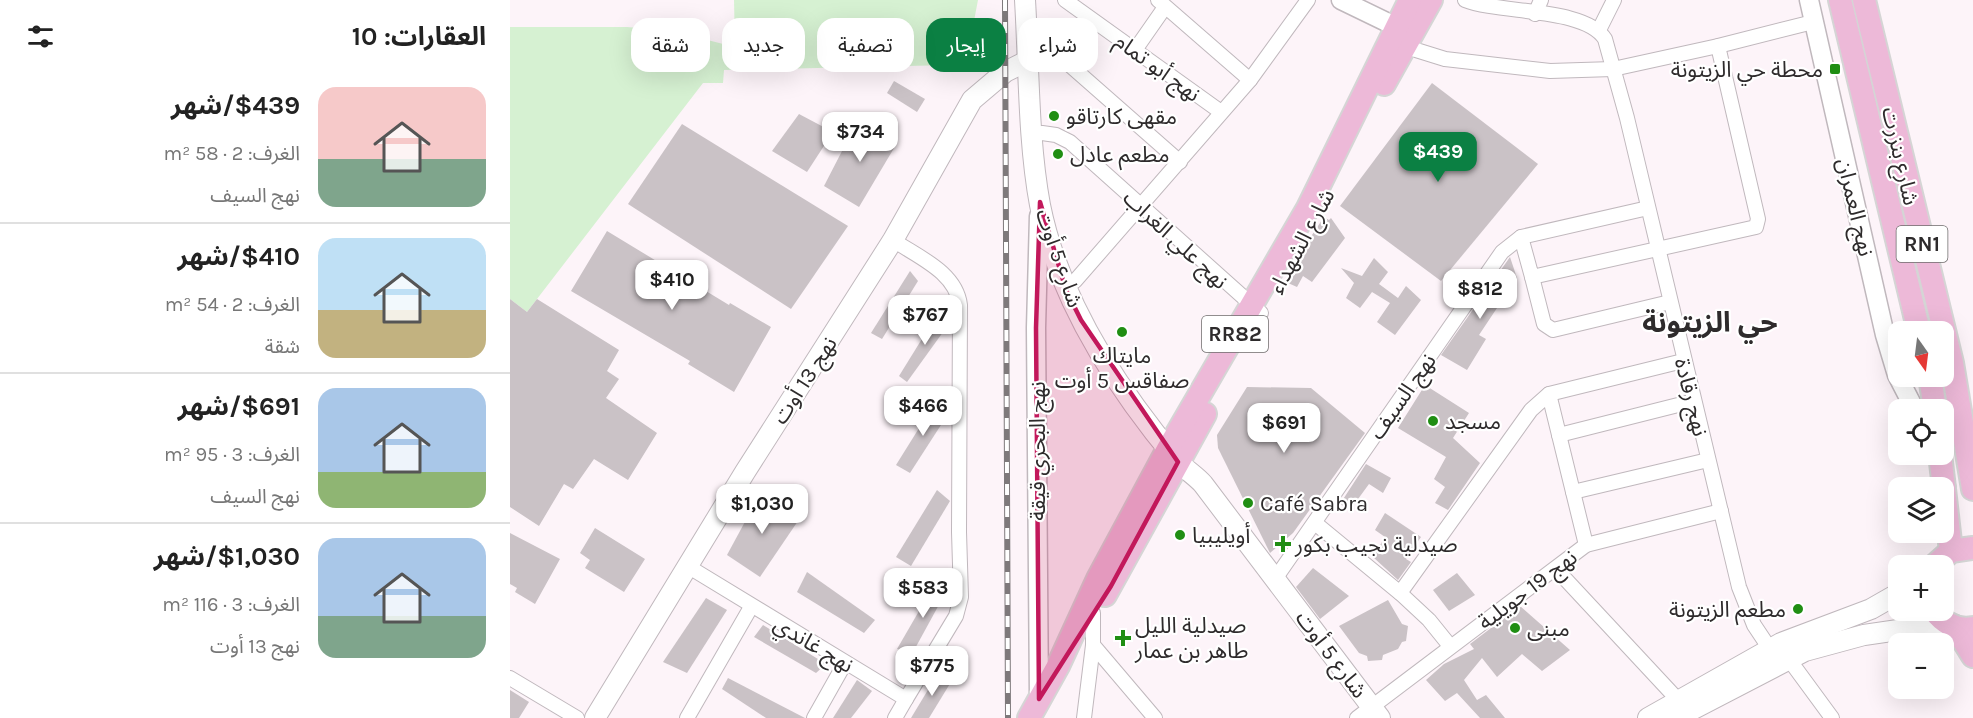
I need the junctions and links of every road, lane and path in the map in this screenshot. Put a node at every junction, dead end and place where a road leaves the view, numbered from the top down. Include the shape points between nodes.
1 (1025, 0) edge
2 (1034, 0) edge
3 (1065, 0) edge
4 (1308, 0) edge
5 (1341, 0) edge
6 (1410, 0) edge
7 (1431, 0) edge
8 (1464, 0) edge
9 (1541, 0) edge
10 (1614, 0) edge
11 (1809, 0) edge
12 (1840, 0) edge
13 (1864, 0) edge
14 (1485, 3) edge
15 (1161, 4) edge
16 (1082, 5) edge
17 (1535, 14) junction
18 (1027, 18) edge
19 (1034, 18) edge
20 (1813, 22) junction
21 (1599, 30) junction
22 (1401, 37) junction
23 (1718, 46) junction
24 (1135, 50) junction
25 (1018, 66) edge
26 (1613, 69) junction
27 (1034, 72) edge
28 (1035, 72) edge
29 (1078, 72) edge
30 (1250, 80) junction
31 (1221, 112) junction
32 (1042, 133) junction
33 (1180, 162) junction
34 (1040, 202) junction
35 (1139, 204) junction
36 (1648, 208) junction
37 (1521, 237) junction
38 (893, 240) junction
39 (1658, 249) junction
40 (1532, 277) junction
41 (1075, 281) junction
42 (1670, 302) junction
43 (1256, 310) junction
44 (1916, 321) edge
45 (1683, 361) junction
46 (1549, 394) junction
47 (1909, 399) edge
48 (1694, 401) junction
49 (1559, 435) junction
50 (1176, 451) junction
51 (1708, 460) junction
52 (1973, 489) edge
53 (1573, 492) junction
54 (1721, 511) junction
55 (1315, 523) junction
56 (1954, 523) edge
57 (1586, 545) junction
58 (1962, 550) edge
59 (689, 567) junction
60 (1556, 569) junction
61 (1275, 579) junction
62 (1400, 593) junction
63 (1888, 600) edge
64 (752, 607) junction
65 (1093, 613) junction
66 (1952, 622) edge
67 (1093, 645) junction
68 (1450, 646) junction
69 (1770, 649) junction
70 (1973, 656) edge
71 (1788, 658) junction
72 (846, 663) junction
73 (1058, 666) junction
74 (510, 678) edge
75 (906, 699) junction
76 (1034, 709) edge
77 (1678, 709) edge
78 (1370, 714) edge
79 (577, 718) edge
80 (596, 718) edge
81 (687, 718) edge
82 (814, 718) edge
83 (895, 718) edge
84 (1084, 718) edge
85 (1155, 718) edge
86 (1648, 718) edge
87 (1832, 718) edge

1 - 18 main road, شارع 5 أوت
2 - 19 main road, شارع 5 أوت
3 - 16 street, نهج أبو تمام
4 - 30 street
5 - 22 street
6 - 22 main road, شارع الشهداء / RR82
7 - 22 main road, شارع الشهداء / RR82
8 - 14 street
9 - 17 street
10 - 21 street
11 - 20 street, نهج العمران
12 - 44 main road, شارع بنزرت / RN1
13 - 52 main road, شارع بنزرت / RN1 via 1952,363
14 - 17 street
15 - 24 street
15 - 30 street
16 - 24 street, نهج أبو تمام
17 - 21 street via 1580,21
20 - 23 street
20 - 47 street, نهج العمران via 1880,314 1897,375
21 - 26 street, نهج رقادة via 1609,48
22 - 26 street via 1445,59 1539,69
22 - 43 main road, شارع الشهداء / RR82
23 - 26 street
23 - 39 street via 1758,223 1744,230
24 - 31 street, نهج أبو تمام
25 - 38 main road, نهج 13 أوت via 972,100
26 - 36 street, نهج رقادة
27 - 34 main road, شارع 5 أوت
28 - 32 main road, شارع 5 أوت
29 - 33 street
30 - 31 street
31 - 33 street
32 - 35 street, نهج علي الغراب via 1071,142
32 - 41 main road, شارع 5 أوت via 1049,203
33 - 35 street
34 - 50 main road, شارع 5 أوت via 1066,290 1082,320 1119,381
34 - 76 street, نهج البحري قيقة
35 - 41 street
35 - 43 street, نهج علي الغراب
36 - 37 street, نهج السيف
36 - 39 street, نهج رقادة
37 - 40 street
37 - 55 street, نهج السيف via 1502,252
38 - 59 main road, نهج 13 أوت
38 - 75 street via 944,275 958,293 960,305 961,597 956,616
39 - 40 street
39 - 42 street, نهج رقادة
40 - 42 street via 1544,324 1553,330
41 - 50 main road, شارع 5 أوت
42 - 45 street, نهج رقادة
43 - 50 main road, شارع الشهداء / RR82
45 - 46 street
45 - 48 street, نهج رقادة
46 - 49 street
46 - 62 street via 1531,410
48 - 49 street
48 - 51 street, نهج رقادة
49 - 53 street
50 - 61 main road, شارع 5 أوت
50 - 65 main road, شارع الشهداء / RR82 via 1133,548
50 - 73 main road, شارع الشهداء / RR82 via 1098,579
51 - 53 street
51 - 54 street, نهج رقادة
53 - 57 street
54 - 57 street, نهج 19 جويلية
54 - 69 street, نهج رقادة via 1739,587 1754,626
55 - 61 street, نهج السيف
55 - 62 street
56 - 58 main road
57 - 60 street, نهج 19 جويلية
59 - 64 street, نهج غاندي
59 - 80 main road, نهج 13 أوت
60 - 68 street, نهج 19 جويلية
60 - 77 street
61 - 78 main road, شارع 5 أوت
62 - 68 street
63 - 69 main road
64 - 72 street, نهج غاندي
64 - 81 street
65 - 67 street
65 - 73 main road, شارع الشهداء / RR82
66 - 70 main road
66 - 71 main road via 1844,639
67 - 84 street
67 - 85 street
68 - 78 street, نهج 19 جويلية
69 - 77 main road
71 - 77 main road
71 - 87 street
72 - 75 street, نهج غاندي
72 - 82 street
73 - 76 main road, شارع الشهداء / RR82
74 - 79 street
75 - 83 street
77 - 86 main road

